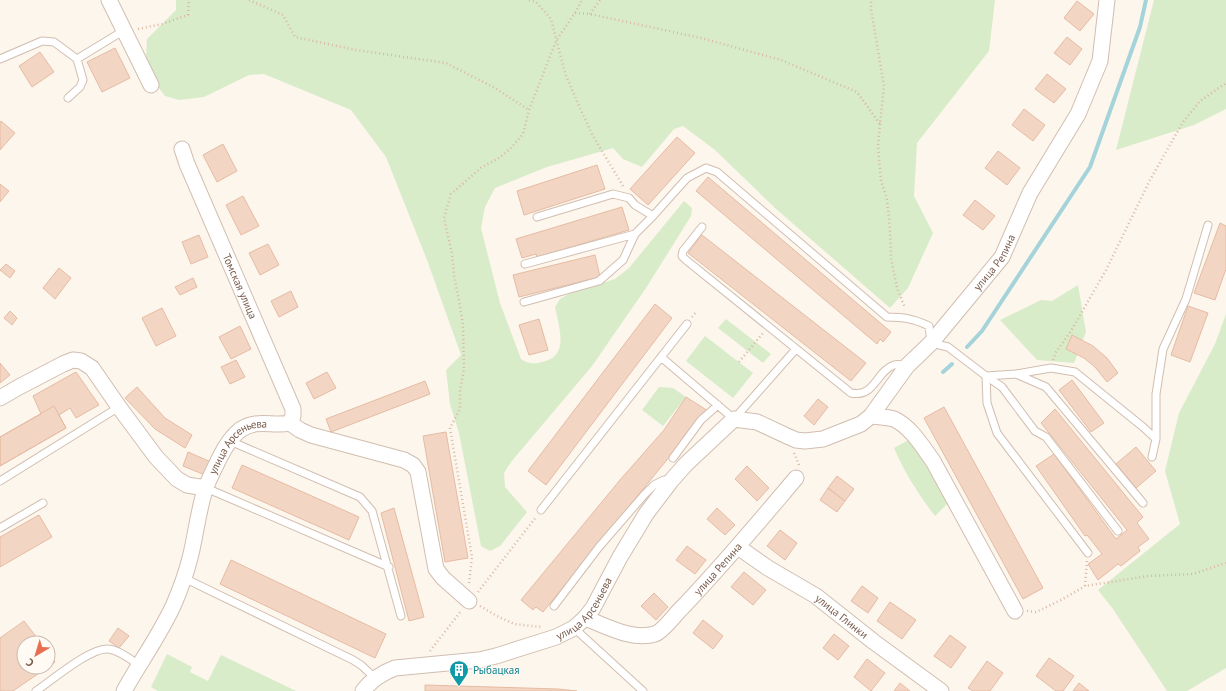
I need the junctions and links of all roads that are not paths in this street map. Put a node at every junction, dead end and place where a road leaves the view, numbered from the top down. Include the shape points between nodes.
1 (109, 0) edge
2 (1107, 0) edge
3 (123, 31) junction
4 (76, 59) junction
5 (0, 60) edge
6 (151, 85) dead end
7 (68, 98) dead end
8 (182, 149) dead end
9 (653, 216) junction
10 (537, 217) dead end
11 (1208, 225) dead end
12 (702, 227) dead end
13 (635, 234) junction
14 (525, 264) dead end
15 (524, 302) dead end
16 (687, 324) dead end
17 (931, 342) junction
18 (796, 349) junction
19 (661, 357) junction
20 (907, 366) junction
21 (1016, 374) junction
22 (986, 376) junction
23 (0, 398) edge
24 (718, 405) junction
25 (119, 407) junction
26 (871, 416) junction
27 (734, 419) junction
28 (290, 422) junction
29 (1156, 439) junction
30 (230, 441) junction
31 (1152, 457) dead end
32 (673, 458) dead end
33 (796, 478) road end
34 (671, 481) junction
35 (0, 482) edge
36 (206, 488) junction
37 (43, 503) dead end
38 (1143, 503) dead end
39 (541, 510) road end
40 (0, 528) edge
41 (1118, 531) dead end
42 (738, 547) junction
43 (1088, 553) road end
44 (389, 567) junction
45 (184, 578) junction
46 (469, 601) road end
47 (554, 606) dead end
48 (1015, 611) road end
49 (401, 616) dead end
50 (580, 623) junction
51 (139, 665) junction
52 (376, 678) junction
53 (36, 691) edge
54 (124, 691) edge
55 (363, 691) edge
56 (643, 691) edge
57 (942, 691) edge

1 - 3 street
2 - 17 street, улица Репина via 1100,61 1078,114 1030,193 1002,256
3 - 4 lane
3 - 6 street
4 - 5 lane via 54,42 42,41
4 - 7 lane via 83,80 80,87
8 - 28 street, Томская улица via 293,409 294,416
9 - 10 lane via 629,198 613,194
9 - 13 lane
9 - 17 lane via 687,178 706,168 717,172 887,317 904,317 929,326
11 - 29 lane via 1186,299 1163,349 1156,394
12 - 18 lane via 683,251 682,256
13 - 14 lane
13 - 15 lane via 623,260 599,281
16 - 19 lane
17 - 20 street, улица Репина
17 - 22 lane via 948,347
18 - 20 lane via 851,393 859,395 866,392 890,367
18 - 27 lane
19 - 24 lane
19 - 39 lane
20 - 26 street, улица Репина
21 - 22 lane
21 - 29 lane via 1050,368 1075,372
21 - 38 lane via 1046,387
22 - 41 lane via 1002,386 1035,431 1046,437
22 - 43 lane via 987,403 997,433
23 - 25 street via 63,364 81,360 92,368
24 - 27 lane
24 - 32 lane via 701,420
25 - 35 lane
25 - 36 street via 156,457 177,479 187,485
26 - 27 street, улица Репина via 861,424 823,439 805,441 796,440 757,422
26 - 48 street via 893,419 907,428 920,443 937,468
27 - 34 street, улица Арсеньева
28 - 30 street, улица Арсеньева via 252,424 238,431
28 - 46 street, улица Арсеньева via 311,435 404,460 413,465 418,472 436,569
29 - 31 lane
30 - 36 street, улица Арсеньева
30 - 44 lane via 360,496 372,511
33 - 42 street, улица Репина
34 - 47 lane via 664,480 654,485 644,495 599,547
34 - 50 street, улица Арсеньева via 646,514 593,608
36 - 44 lane
36 - 45 street, улица Арсеньева
37 - 40 lane
42 - 50 street, улица Репина via 657,634 641,637
42 - 57 street, улица Глинки via 816,596
44 - 49 lane
45 - 51 street, улица Арсеньева via 157,639
45 - 52 lane via 353,660
50 - 52 street, улица Арсеньева via 556,637 496,656 395,668
50 - 56 lane
51 - 53 lane via 118,652 103,649 83,658
51 - 54 street, улица Арсеньева
52 - 55 street, улица Арсеньева

